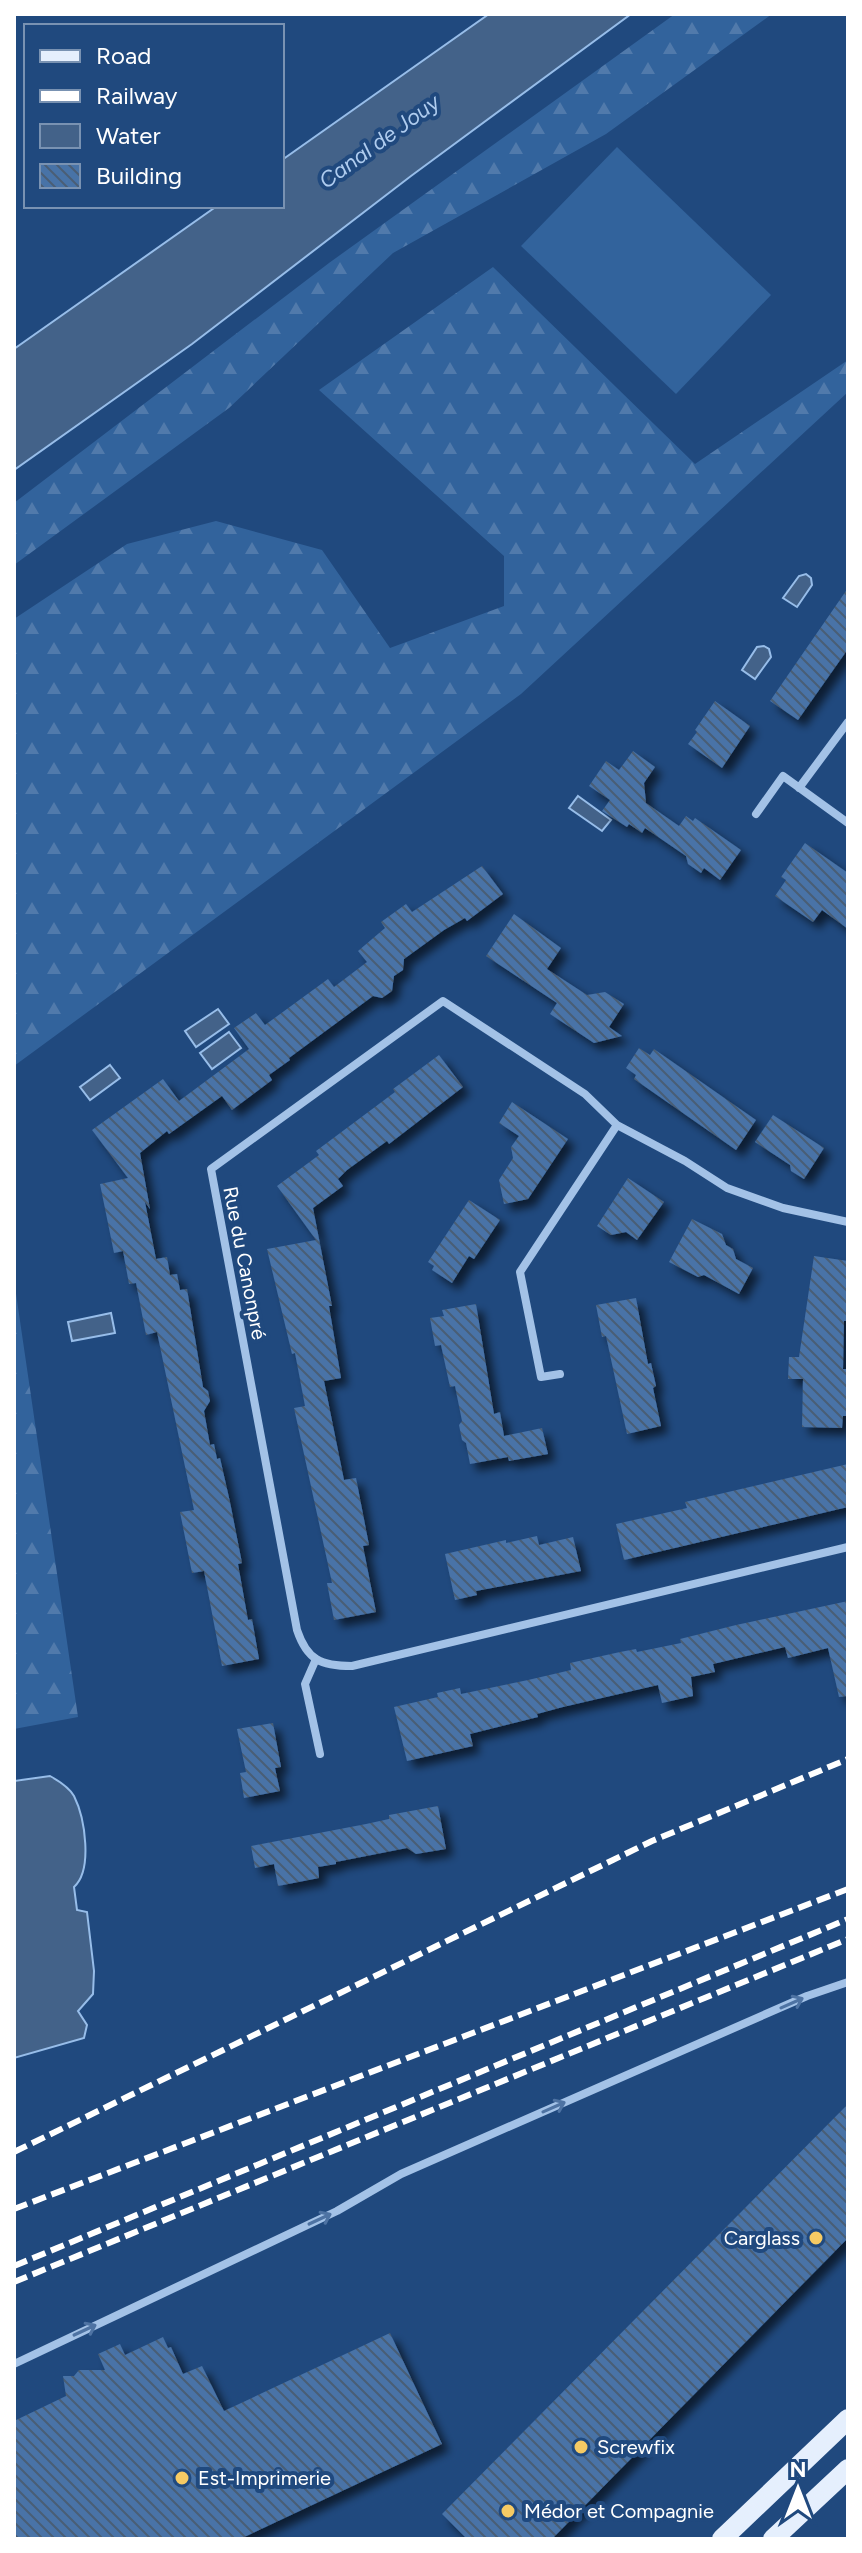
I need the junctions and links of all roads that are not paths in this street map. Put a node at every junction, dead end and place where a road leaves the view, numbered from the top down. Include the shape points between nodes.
1 (848, 722) edge
2 (799, 788) junction
3 (756, 814) dead end
4 (848, 823) edge
5 (617, 1125) junction
6 (848, 1222) edge
7 (560, 1374) dead end
8 (848, 1547) edge
9 (316, 1659) junction
10 (320, 1754) dead end
11 (848, 1982) edge
12 (14, 2364) edge
13 (848, 2419) edge
14 (848, 2469) edge
15 (722, 2539) edge
16 (773, 2539) edge

1 - 2 street
2 - 3 street via 783,776
2 - 4 street
5 - 6 street, Rue du Canonpré via 727,1188 783,1208
5 - 7 street via 520,1272 541,1377
5 - 9 street, Rue du Canonpré via 585,1094 443,1001 211,1169 297,1630 303,1648
8 - 9 street via 352,1666
9 - 10 street via 305,1684
12 -> 11 street via 337,2211 401,2174
13 - 15 main road
14 - 16 main road

